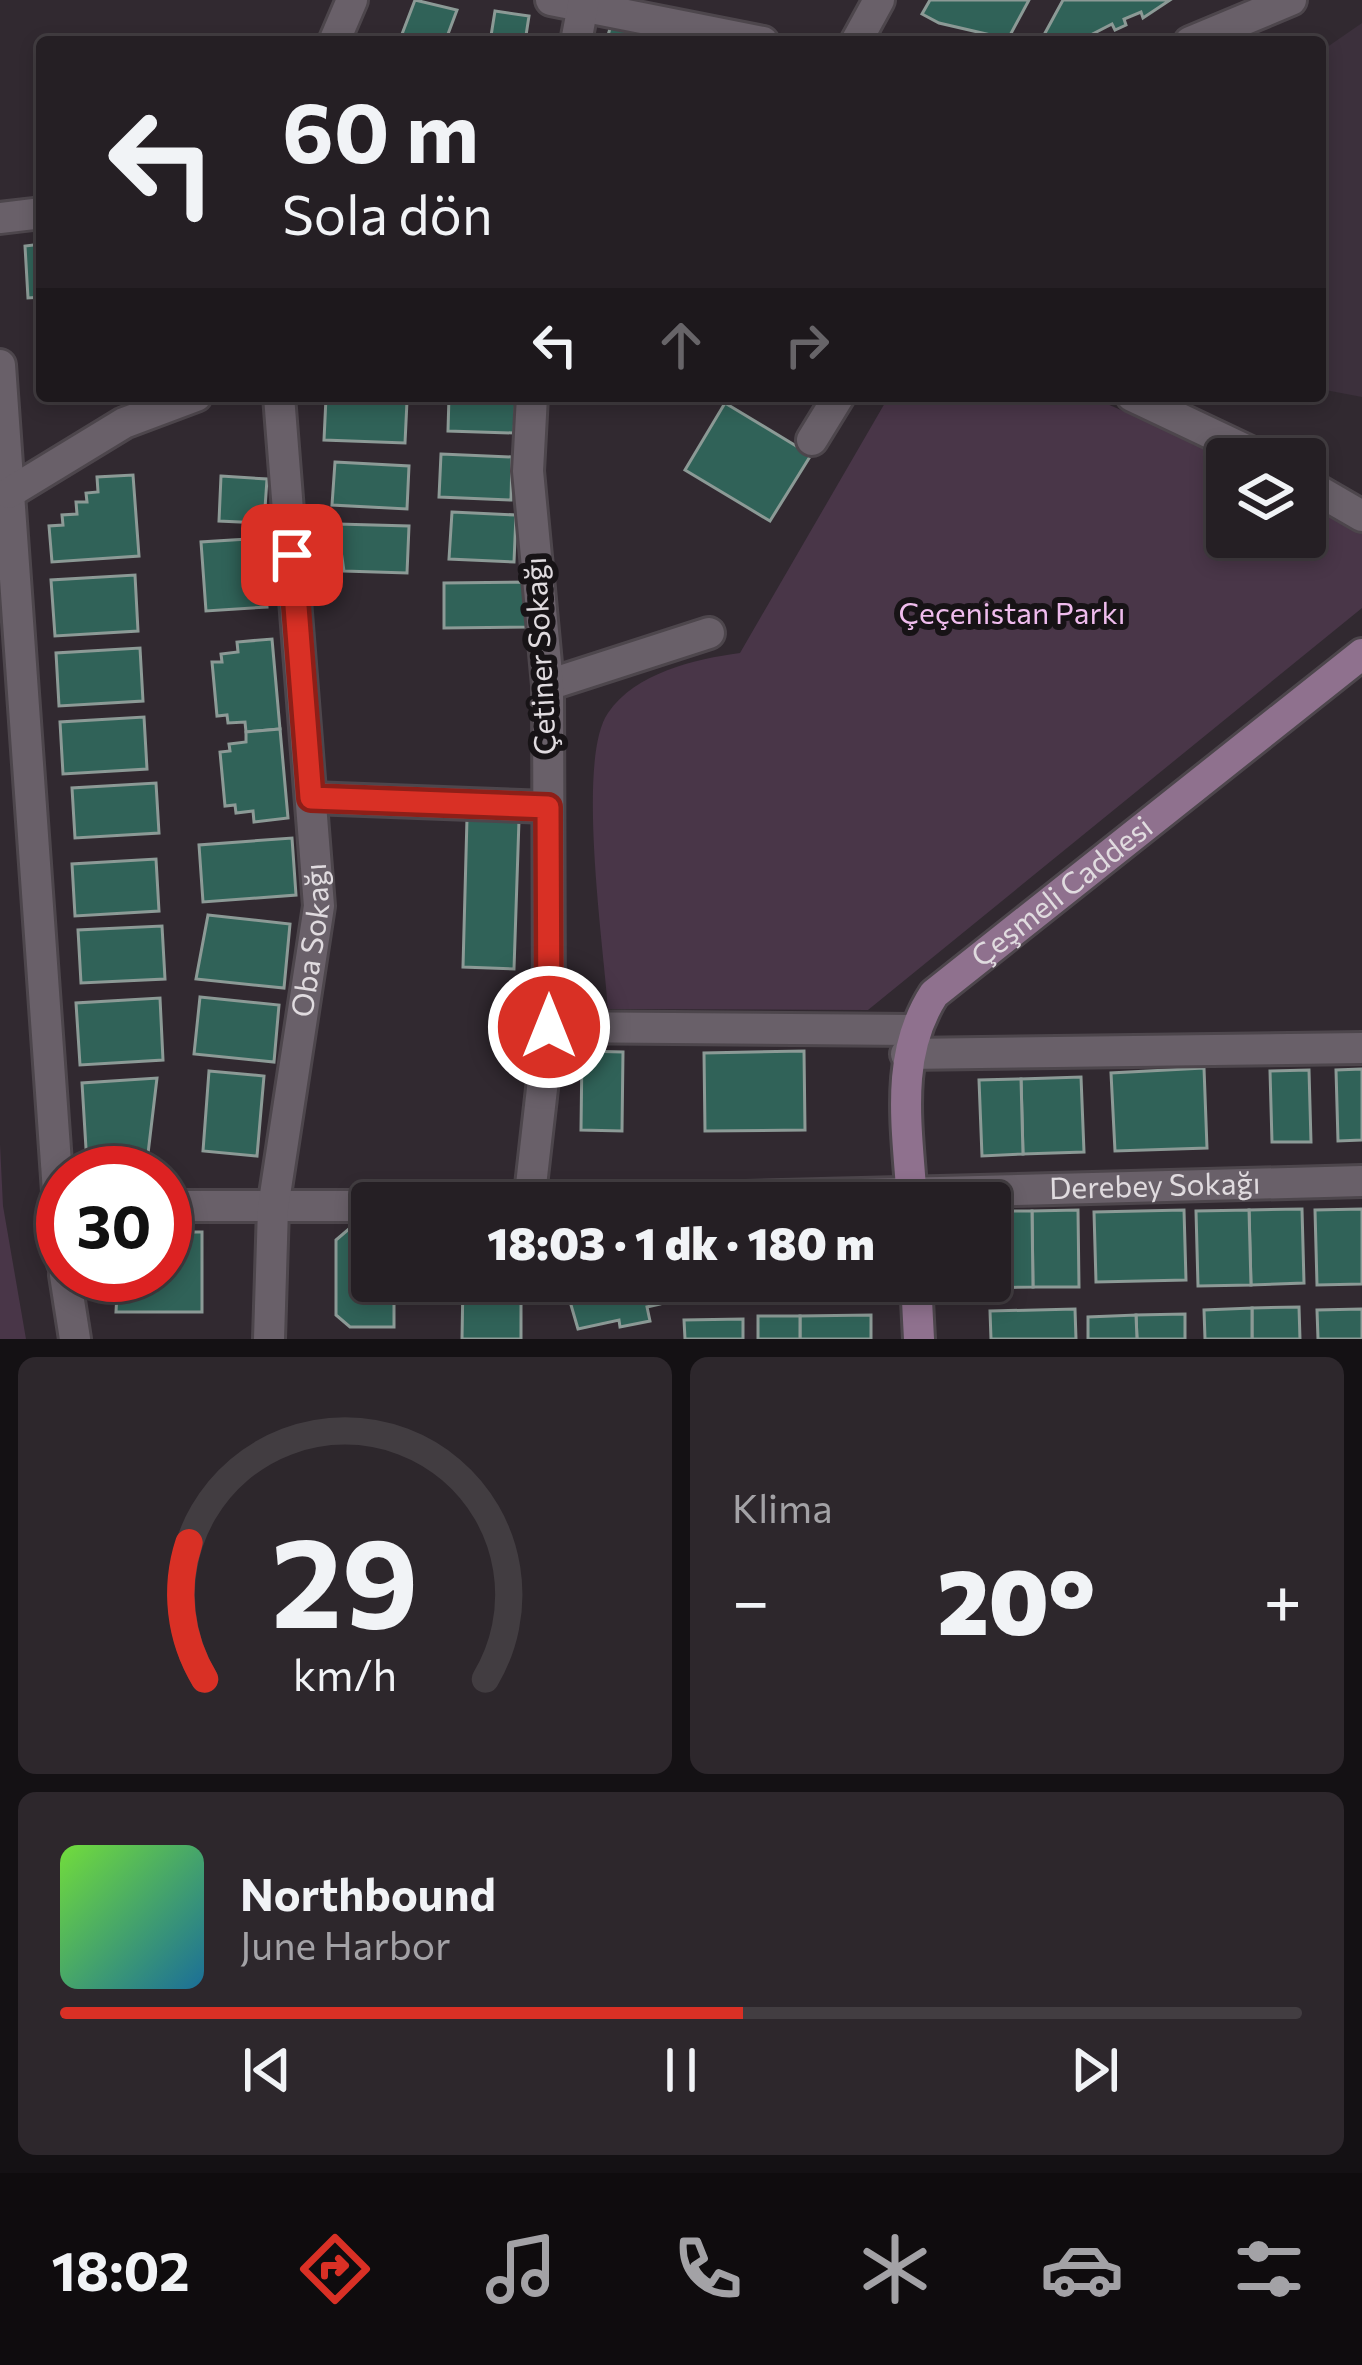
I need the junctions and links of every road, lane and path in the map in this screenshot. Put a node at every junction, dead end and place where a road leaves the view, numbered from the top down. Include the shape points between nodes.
1 (352, 0) edge
2 (551, 0) edge
3 (879, 0) edge
4 (1292, 0) edge
5 (583, 2) edge
6 (337, 36) edge
7 (577, 36) edge
8 (736, 36) edge
9 (859, 36) edge
10 (1205, 36) edge
11 (36, 215) edge
12 (0, 218) edge
13 (0, 364) edge
14 (181, 402) edge
15 (279, 402) edge
16 (532, 402) edge
17 (835, 402) edge
18 (1145, 402) edge
19 (1221, 438) edge
20 (812, 440) dead end
21 (9, 493) junction
22 (1326, 495) edge
23 (1362, 516) edge
24 (709, 633) dead end
25 (1362, 654) edge
26 (548, 685) junction
27 (11, 699) edge
28 (311, 798) junction
29 (548, 807) junction
30 (549, 1027) junction
31 (909, 1042) junction
32 (1362, 1048) edge
33 (54, 1146) edge
34 (1362, 1181) edge
35 (531, 1182) edge
36 (911, 1182) edge
37 (1011, 1195) edge
38 (192, 1206) edge
39 (351, 1206) edge
40 (273, 1208) junction
41 (69, 1302) edge
42 (917, 1302) edge
43 (75, 1339) edge
44 (269, 1339) edge
45 (919, 1339) edge

1 - 6 street
2 - 5 street
3 - 9 street
4 - 10 street
5 - 7 street
5 - 8 street
11 - 12 street
13 - 21 street
14 - 21 street via 124,424
15 - 28 street, Oba Sokağı
16 - 26 street, Çetiner Sokağı via 528,470
17 - 20 street
18 - 19 street
21 - 27 street
22 - 23 street
24 - 26 street
25 - 31 street, Çeşmeli Caddesi via 934,994
26 - 29 street, Çetiner Sokağı
27 - 33 street
28 - 29 street
28 - 40 street, Oba Sokağı via 320,906
29 - 30 street, Çetiner Sokağı
30 - 31 street
30 - 35 street, Çetiner Sokağı
31 - 32 street
31 - 36 street
34 - 37 street, Derebey Sokağı
38 - 40 street
39 - 40 street
40 - 44 street, Oba Sokağı
41 - 43 street
42 - 45 street

